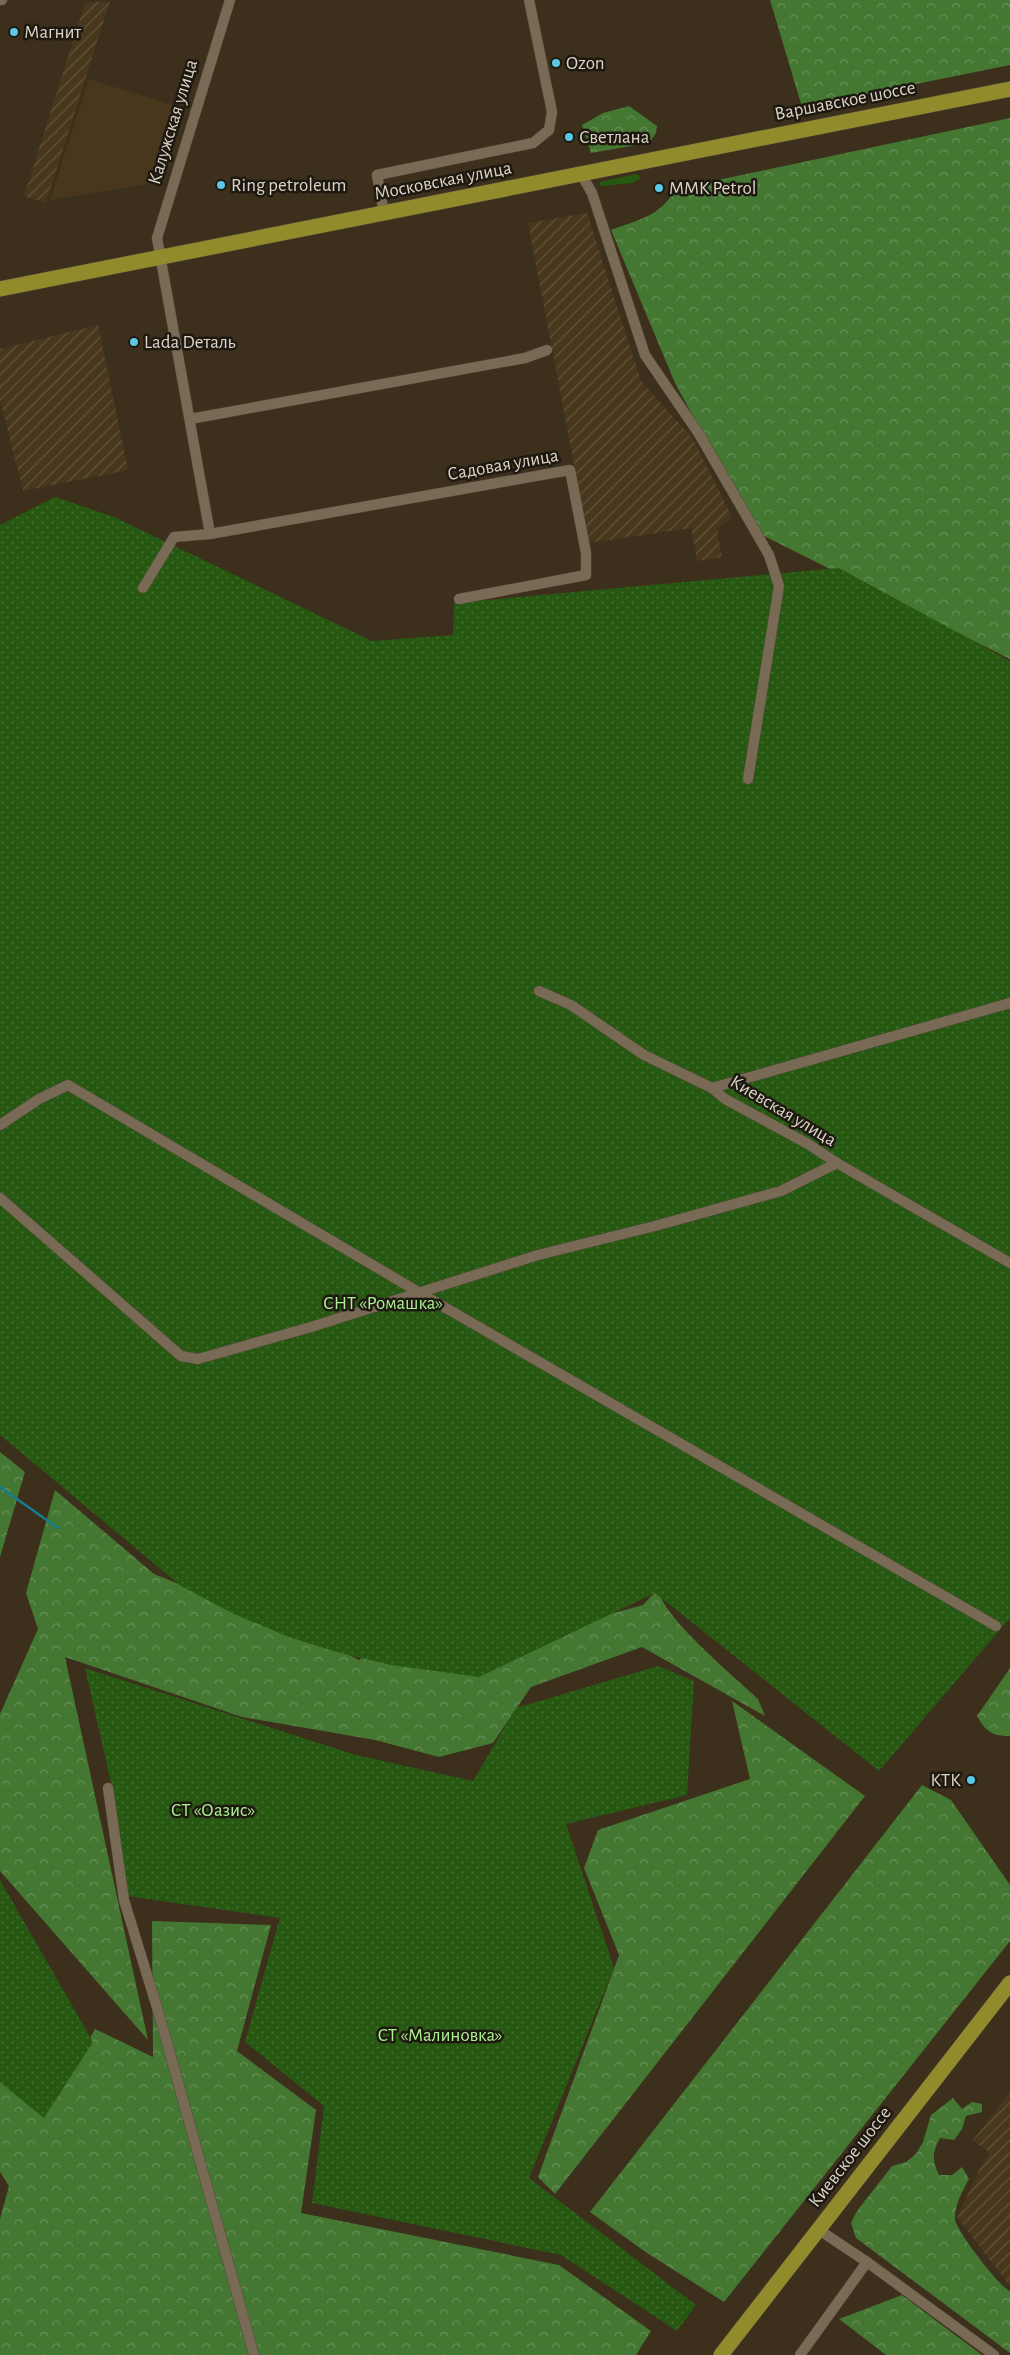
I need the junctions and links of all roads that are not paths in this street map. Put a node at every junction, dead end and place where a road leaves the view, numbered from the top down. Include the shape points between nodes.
1 (230, 0) edge
2 (529, 0) edge
3 (1010, 89) edge
4 (688, 152) joint
5 (582, 174) junction
6 (384, 213) junction
7 (160, 256) junction
8 (0, 289) edge
9 (547, 350) dead end
10 (190, 419) junction
11 (210, 534) junction
12 (143, 588) dead end
13 (458, 599) dead end
14 (748, 779) dead end
15 (539, 991) dead end
16 (1010, 1003) edge
17 (712, 1088) junction
18 (0, 1125) edge
19 (836, 1163) junction
20 (0, 1198) edge
21 (1010, 1264) edge
22 (420, 1293) junction
23 (996, 1626) dead end
24 (108, 1788) dead end
25 (1010, 1983) edge
26 (819, 2230) junction
27 (867, 2262) junction
28 (254, 2355) edge
29 (721, 2355) edge
30 (800, 2355) edge
31 (994, 2355) edge

1 - 7 street, Калужская улица via 157,238
2 - 6 street via 552,112 549,130 533,143 377,175
3 - 4 highway, Варшавское шоссе
4 - 5 highway, Московская улица
5 - 6 highway, Московская улица
5 - 14 street via 592,193 645,355 699,434 769,555 779,586
6 - 7 highway, Московская улица
7 - 8 highway, Московская улица
7 - 10 street, Калужская улица
9 - 10 street via 515,360
10 - 11 street, Калужская улица
11 - 12 street via 174,537
11 - 13 street, Садовая улица via 570,470 586,553 586,575
15 - 17 street, Киевская улица via 571,1005 644,1055
16 - 17 street
17 - 19 street, Киевская улица via 725,1099
18 - 22 street via 68,1084
19 - 21 street, Киевская улица
19 - 22 street via 780,1191 538,1255
20 - 22 street via 180,1356 198,1359
22 - 23 street
24 - 28 street via 124,1900
25 - 26 highway, Киевское шоссе
26 - 27 street
26 - 29 highway, Киевское шоссе
27 - 30 street
27 - 31 street

